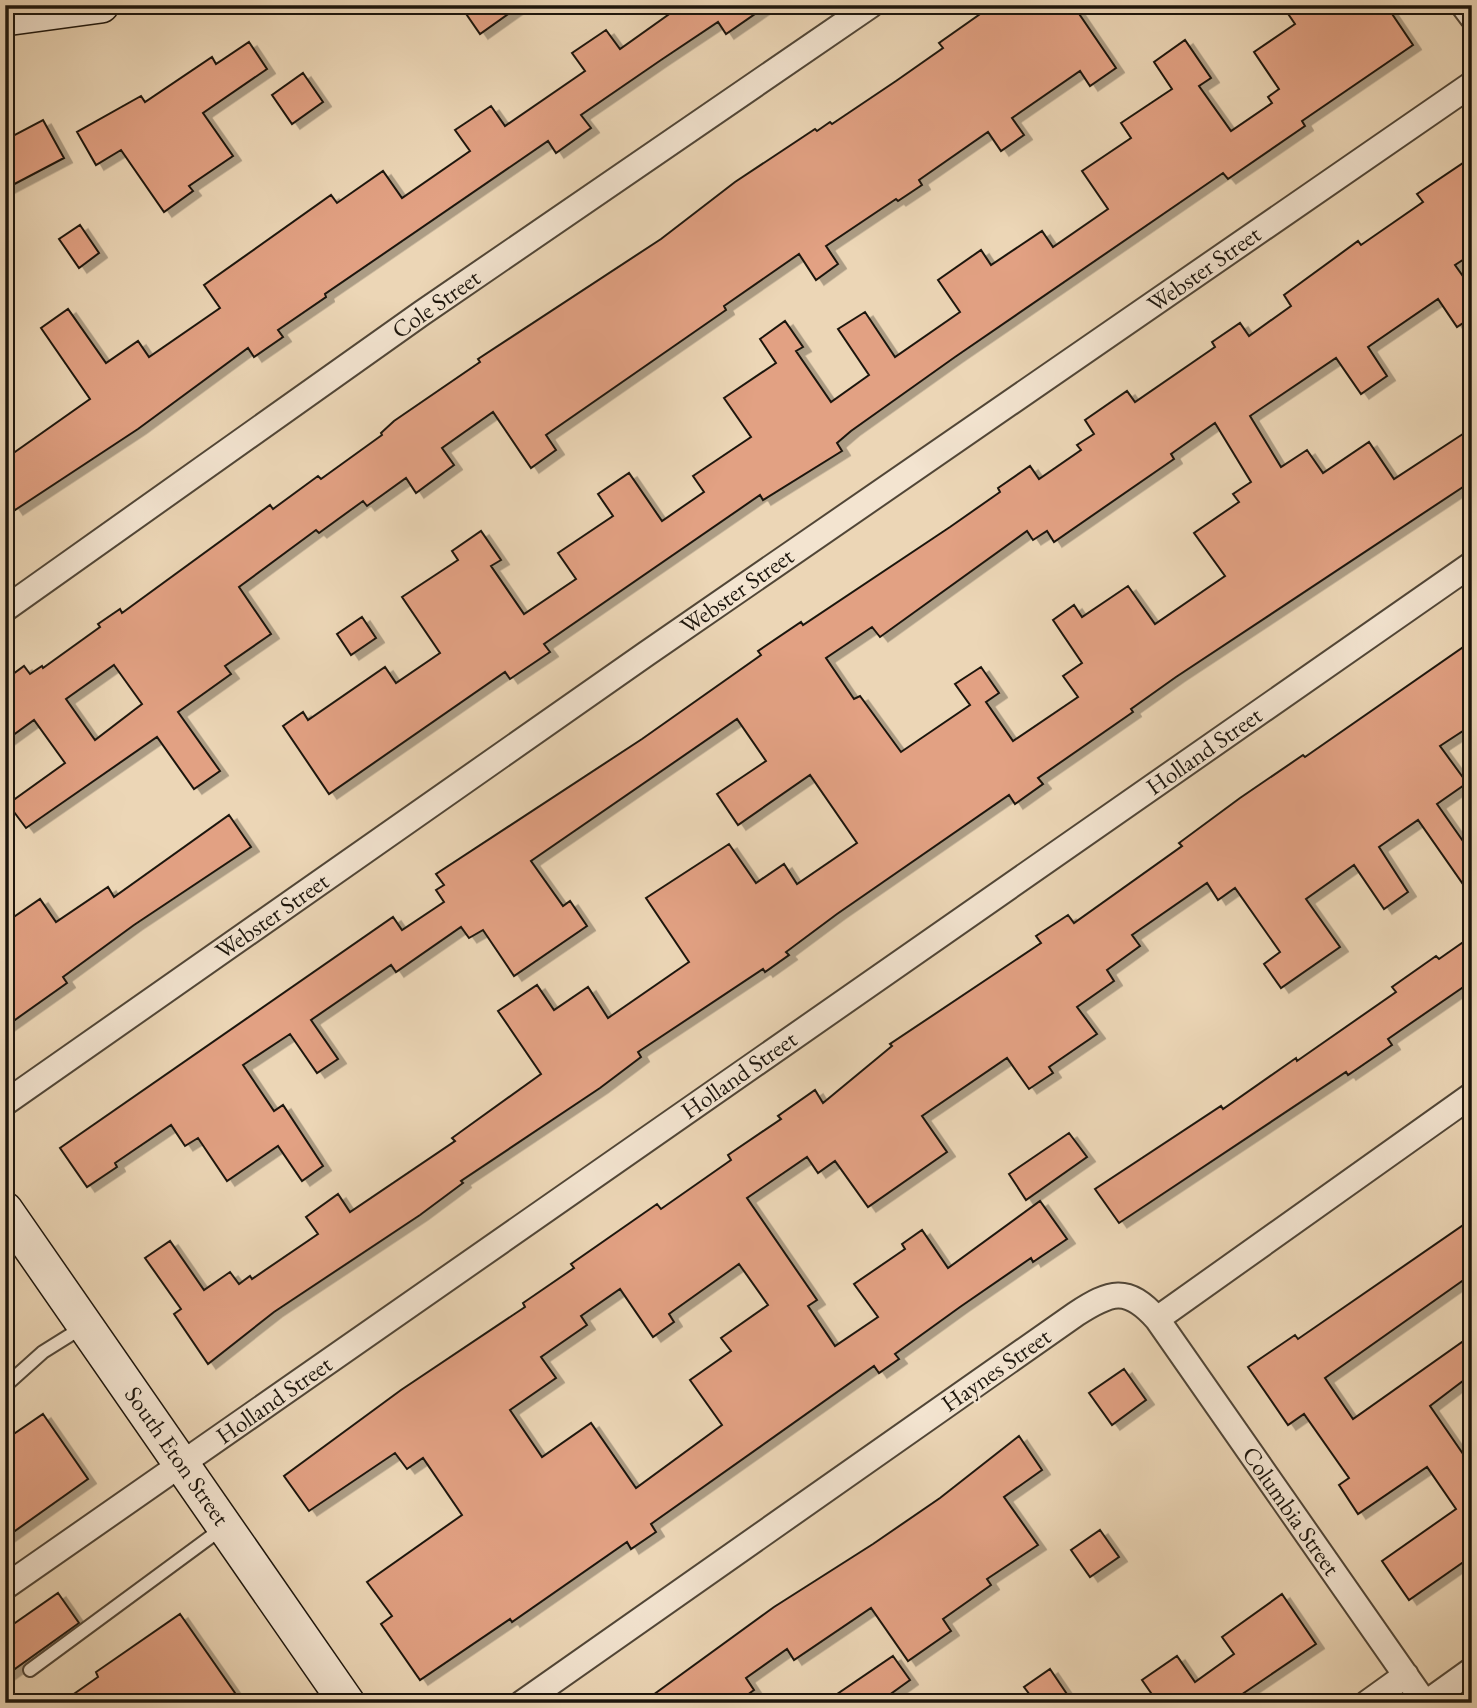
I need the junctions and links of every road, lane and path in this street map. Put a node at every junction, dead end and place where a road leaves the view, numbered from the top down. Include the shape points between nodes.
1 (102, 5) edge
2 (870, 5) edge
3 (1463, 5) edge
4 (1472, 17) edge
5 (5, 18) edge
6 (1472, 84) edge
7 (1472, 564) edge
8 (5, 609) edge
9 (1472, 1095) edge
10 (5, 1103) edge
11 (5, 1210) edge
12 (1157, 1319) junction
13 (86, 1325) junction
14 (5, 1386) edge
15 (183, 1463) junction
16 (226, 1525) junction
17 (5, 1587) edge
18 (30, 1670) dead end
19 (1472, 1670) edge
20 (1406, 1675) junction
21 (347, 1703) edge
22 (522, 1703) edge
23 (1367, 1703) edge
24 (1425, 1703) edge

1 - 5 street
2 - 8 street, Cole Street via 422,313
3 - 4 street
6 - 10 street, Webster Street
7 - 15 street, Holland Street
9 - 12 street
11 - 13 street, South Eton Street
12 - 20 street, Columbia Street
12 - 22 street, Haynes Street via 1134,1298 1106,1295
13 - 14 lane via 43,1352
13 - 15 street, South Eton Street
15 - 16 street, South Eton Street
15 - 17 street, Holland Street
16 - 18 lane
16 - 21 street, South Eton Street
19 - 24 street
20 - 23 street
20 - 24 street, Columbia Street

